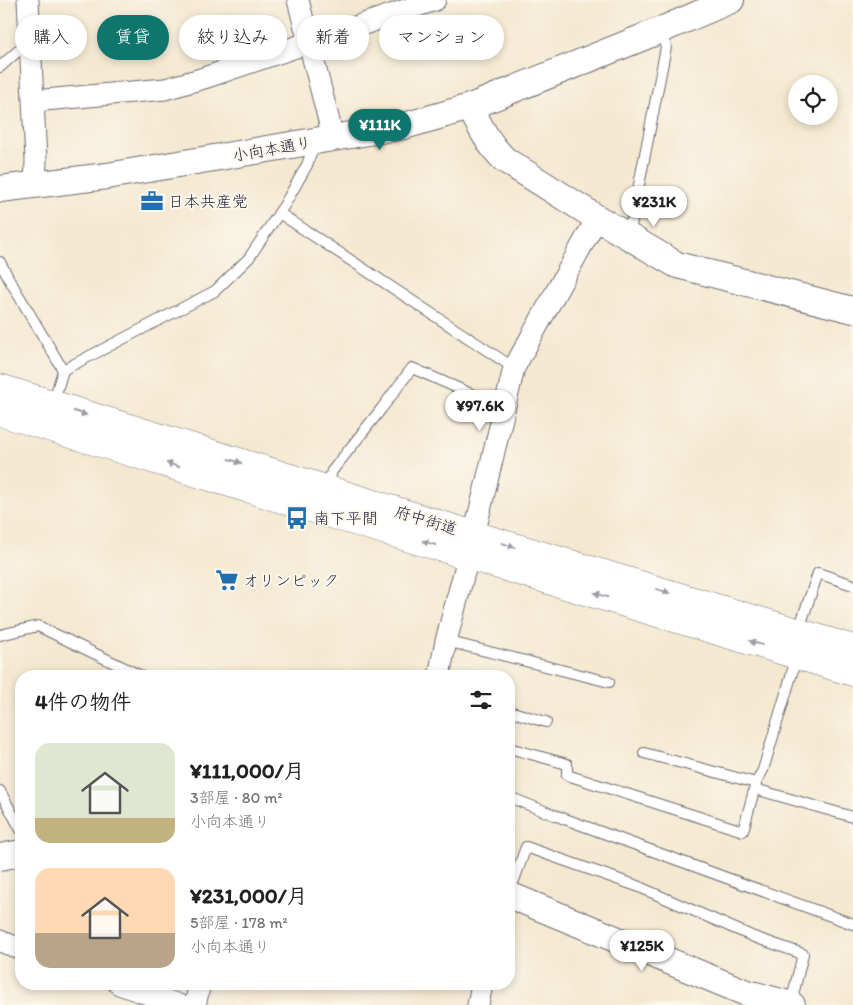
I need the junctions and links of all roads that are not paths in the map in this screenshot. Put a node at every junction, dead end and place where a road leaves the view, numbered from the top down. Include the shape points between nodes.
1 (28, 0) edge
2 (298, 0) edge
3 (435, 0) edge
4 (731, 0) edge
5 (29, 15) edge
6 (302, 15) edge
7 (369, 23) edge
8 (661, 30) junction
9 (297, 47) edge
10 (15, 54) edge
11 (31, 60) edge
12 (312, 60) edge
13 (0, 67) edge
14 (34, 100) junction
15 (470, 107) junction
16 (324, 139) junction
17 (34, 186) junction
18 (0, 189) edge
19 (279, 213) junction
20 (597, 218) junction
21 (629, 236) junction
22 (0, 262) edge
23 (853, 310) edge
24 (514, 368) junction
25 (63, 370) junction
26 (0, 388) edge
27 (53, 404) junction
28 (505, 404) junction
29 (0, 412) edge
30 (326, 489) junction
31 (471, 545) junction
32 (853, 585) edge
33 (0, 635) edge
34 (446, 641) junction
35 (798, 644) junction
36 (853, 649) edge
37 (129, 670) edge
38 (440, 670) edge
39 (853, 672) edge
40 (609, 682) dead end
41 (515, 714) edge
42 (546, 722) dead end
43 (515, 750) edge
44 (644, 753) dead end
45 (756, 786) junction
46 (0, 791) edge
47 (515, 799) edge
48 (853, 817) edge
49 (15, 819) edge
50 (15, 854) edge
51 (0, 857) edge
52 (515, 877) edge
53 (515, 897) edge
54 (853, 924) edge
55 (0, 941) edge
56 (15, 947) edge
57 (136, 990) edge
58 (199, 990) edge
59 (481, 990) edge
60 (744, 998) edge
61 (179, 1005) edge
62 (195, 1005) edge
63 (478, 1005) edge
64 (792, 1005) edge

1 - 5 street
2 - 6 street
3 - 7 street
4 - 8 street, 小向本通り
8 - 15 street, 小向本通り
8 - 21 lane via 666,47
9 - 14 street via 165,89
10 - 13 lane
11 - 14 street
12 - 16 street
14 - 17 street
15 - 16 street, 小向本通り via 404,126
15 - 20 street via 488,140 505,160
16 - 17 street, 小向本通り
16 - 19 lane
17 - 18 street, 小向本通り
19 - 24 lane
19 - 25 lane via 249,258 215,291
20 - 21 street
20 - 24 street
21 - 23 street via 677,265
22 - 25 lane
24 - 28 street
25 - 27 lane
26 - 27 highway, 府中街道
27 -> 30 highway, 府中街道
28 - 30 lane via 485,400 412,368 332,471
28 - 31 street
31 -> 29 highway, 府中街道 via 324,512
30 - 31 highway, 府中街道
31 - 34 street
31 - 35 highway, 府中街道
32 - 35 lane via 818,573
33 - 37 lane via 38,626
34 - 38 street
34 - 40 lane
35 - 36 highway, 府中街道
35 - 39 highway, 府中街道
35 - 45 lane
41 - 42 lane
43 - 45 lane via 567,764 567,775 742,831
44 - 45 lane
45 - 48 lane
46 - 49 lane
47 - 54 lane
50 - 51 street
52 - 64 lane via 526,847 637,886 754,937 803,954
53 - 60 street
55 - 56 street
57 - 61 street
58 - 62 street
59 - 63 street
60 - 64 street

